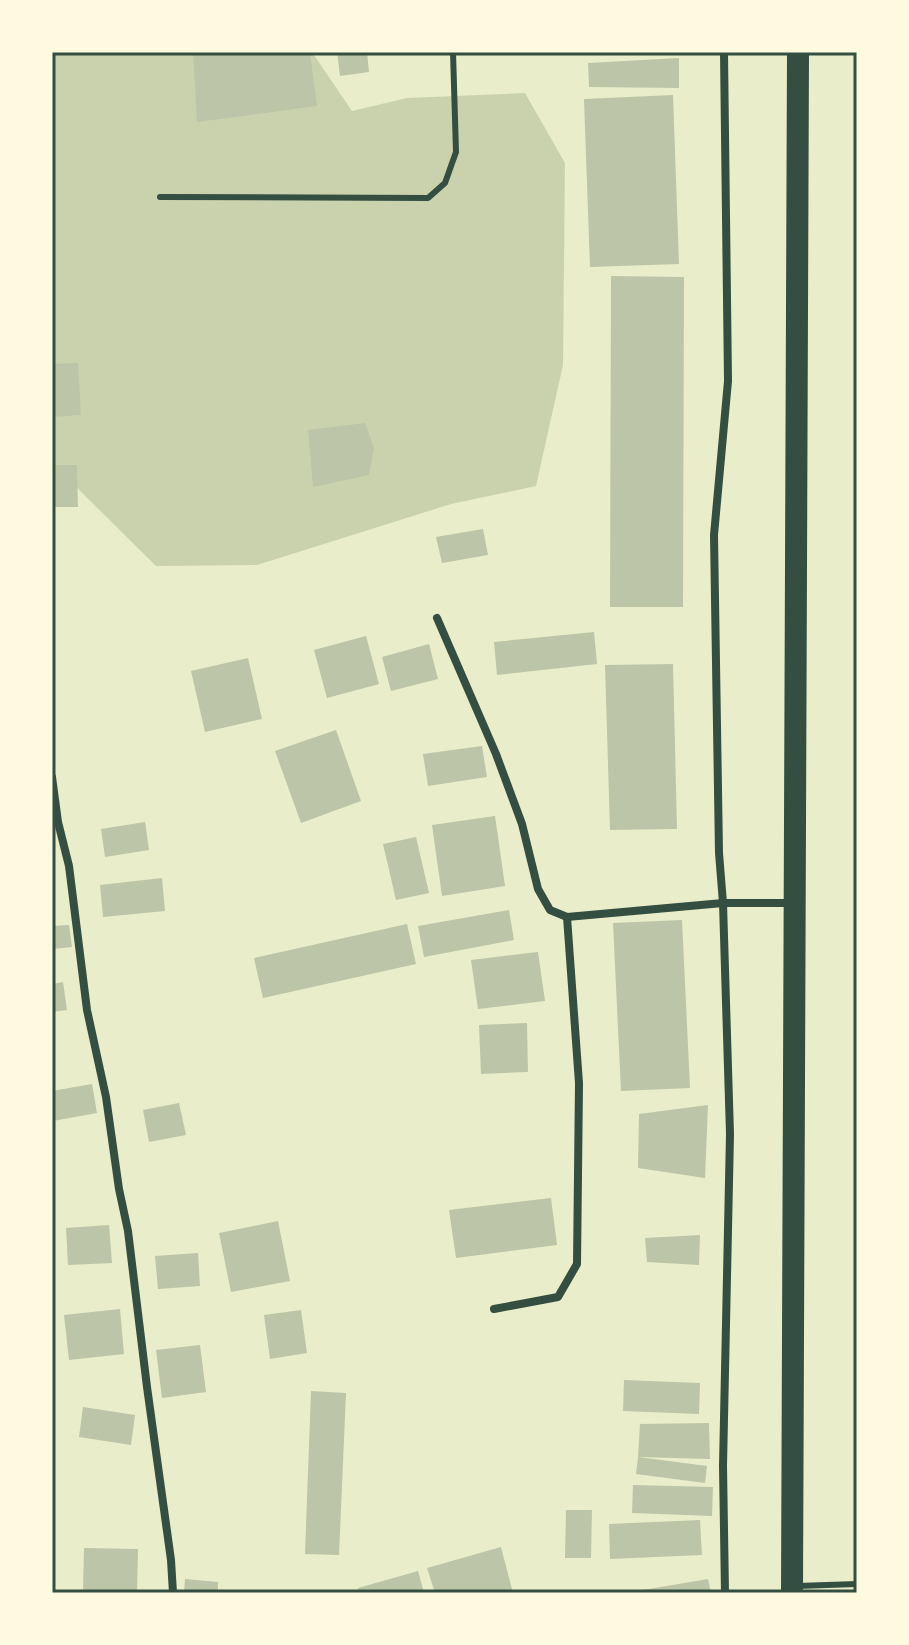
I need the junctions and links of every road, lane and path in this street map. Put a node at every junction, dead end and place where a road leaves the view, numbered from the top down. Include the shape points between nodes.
1 (453, 52) edge
2 (724, 52) edge
3 (798, 52) edge
4 (160, 197) dead end
5 (437, 618) dead end
6 (52, 777) edge
7 (723, 903) junction
8 (794, 903) junction
9 (567, 917) junction
10 (494, 1309) dead end
11 (857, 1584) edge
12 (793, 1590) edge
13 (173, 1593) edge
14 (725, 1593) edge

1 - 4 lane via 456,152 445,183 428,198
2 - 7 street via 728,381 714,535
3 - 8 highway
5 - 9 street via 496,754 522,824 538,889 550,910
6 - 13 street via 128,1231
7 - 8 street
7 - 9 street
7 - 14 street via 730,1134
8 - 12 highway
9 - 10 street via 579,1083 577,1264 558,1297
11 - 12 lane

